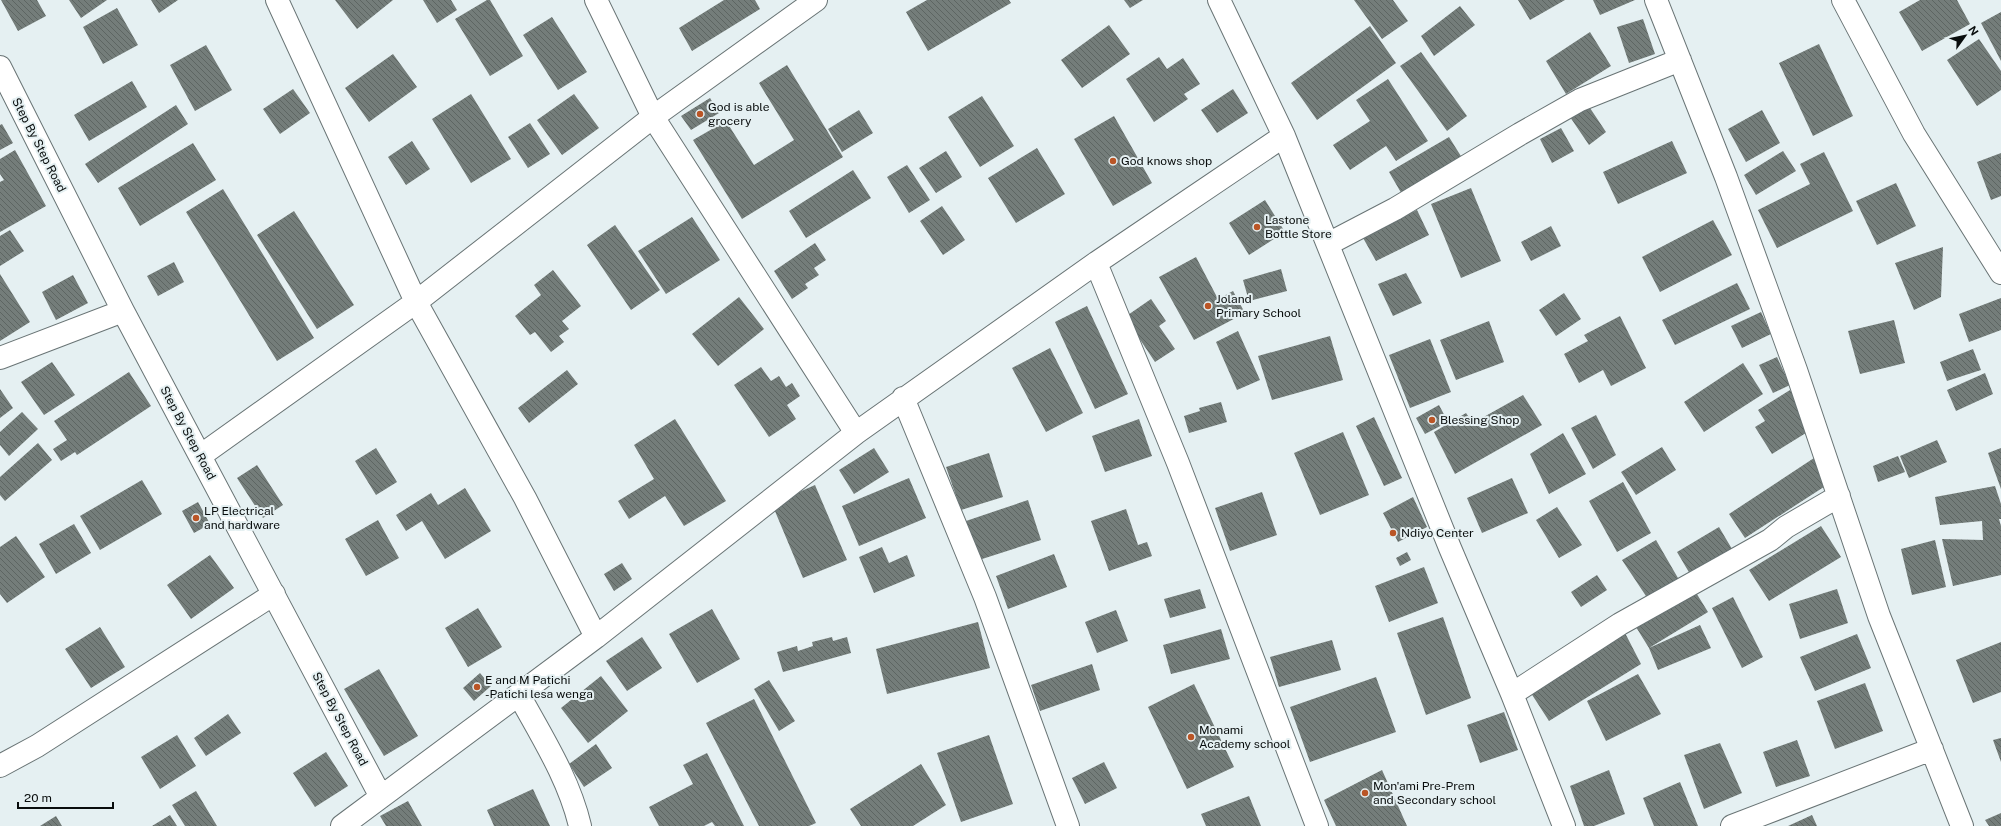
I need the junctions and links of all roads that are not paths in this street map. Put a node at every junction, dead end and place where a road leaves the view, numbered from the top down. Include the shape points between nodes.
1 (277, 0) edge
2 (596, 0) edge
3 (816, 0) edge
4 (1656, 0) edge
5 (1843, 0) edge
6 (1226, 3) edge
7 (1680, 60) junction
8 (0, 67) edge
9 (653, 117) junction
10 (1284, 136) junction
11 (1328, 244) junction
12 (1096, 263) junction
13 (2001, 273) edge
14 (416, 302) junction
15 (123, 312) junction
16 (0, 358) edge
17 (903, 398) junction
18 (856, 433) junction
19 (200, 456) junction
20 (1839, 496) junction
21 (274, 594) junction
22 (596, 637) junction
23 (1512, 694) junction
24 (519, 695) junction
25 (1932, 749) junction
26 (0, 766) edge
27 (381, 797) junction
28 (342, 826) edge
29 (580, 826) edge
30 (1068, 826) edge
31 (1317, 826) edge
32 (1564, 826) edge
33 (1732, 826) edge
34 (1962, 826) edge

1 - 14 street
2 - 9 street
3 - 9 street
4 - 7 street
5 - 13 street via 1914,134
6 - 10 street
7 - 11 street via 1580,100 1395,209
7 - 20 street via 1753,251
8 - 15 street, Step By Step Road
9 - 14 street
9 - 18 street
10 - 11 street
10 - 12 street
11 - 23 street via 1450,548
12 - 17 street
12 - 31 street via 1178,463
14 - 19 street
14 - 22 street via 524,498
15 - 16 street
15 - 19 street, Step By Step Road
17 - 18 street
17 - 30 street via 985,597
18 - 22 street
19 - 21 street, Step By Step Road
20 - 23 street via 1756,548 1620,624
20 - 25 street via 1879,616
21 - 26 street via 37,746
21 - 27 street, Step By Step Road
22 - 24 street
23 - 32 street
24 - 27 street
24 - 29 street via 574,803
25 - 33 street
25 - 34 street
27 - 28 street

